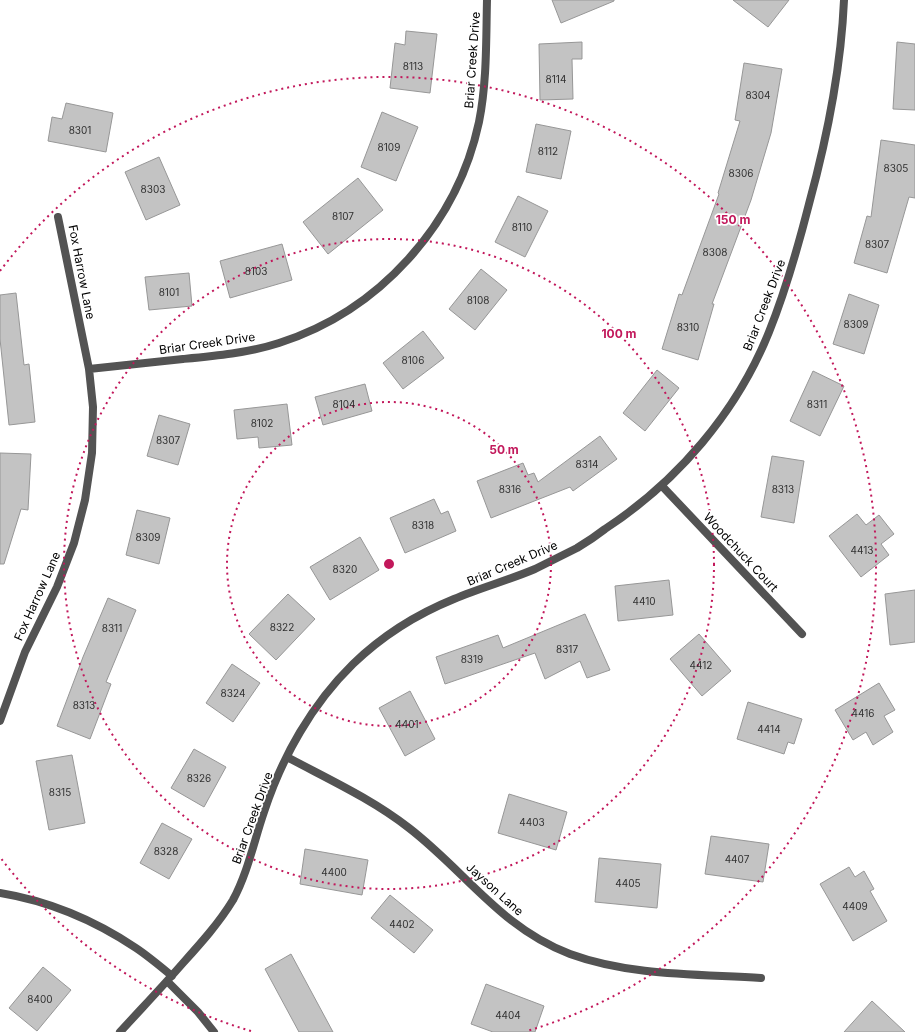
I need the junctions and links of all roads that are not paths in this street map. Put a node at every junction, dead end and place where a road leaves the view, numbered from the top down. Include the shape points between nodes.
1 (488, 0) edge
2 (844, 0) edge
3 (58, 218) dead end
4 (89, 369) junction
5 (662, 486) junction
6 (802, 634) dead end
7 (0, 722) edge
8 (287, 757) junction
9 (0, 893) edge
10 (170, 978) junction
11 (761, 978) dead end
12 (120, 1032) edge
13 (214, 1032) edge

1 - 4 street, Briar Creek Drive via 485,83 479,122 468,159 453,194 434,227 386,282 354,306 318,327 279,343 218,356
2 - 5 street, Briar Creek Drive via 836,78 821,157 794,259 769,332 753,366 726,411 697,450
3 - 4 street, Fox Harrow Lane
4 - 7 street, Fox Harrow Lane via 93,407 92,453 85,500 76,536 57,587 25,652
5 - 6 street, Woodchuck Court
5 - 8 street, Briar Creek Drive via 624,517 580,546 535,569 452,600 412,620 379,641 353,664 324,696
8 - 10 street, Briar Creek Drive via 265,809 247,868 234,898 215,928
8 - 11 street, Jayson Lane via 372,803 403,824 445,859 504,916 536,938 569,954 604,965 646,971
9 - 10 street via 60,908 100,926 136,948
10 - 12 street, Briar Creek Drive
10 - 13 street

